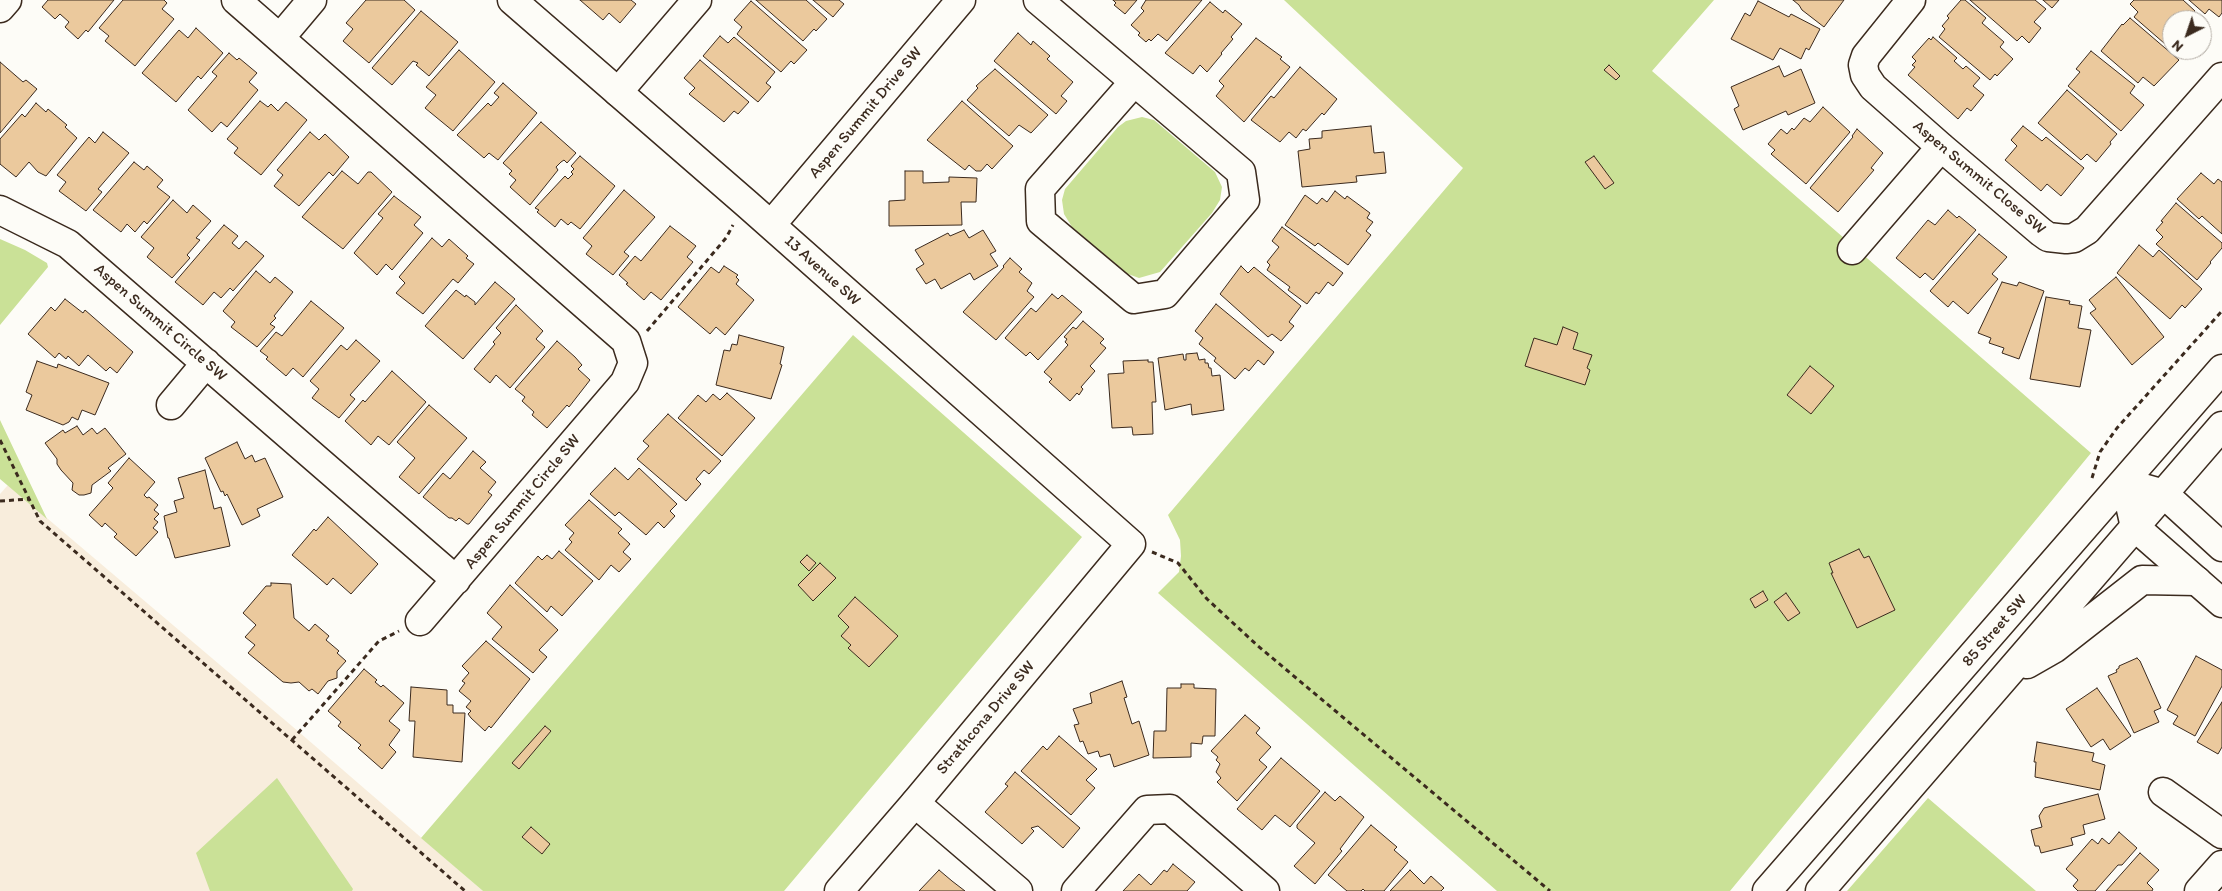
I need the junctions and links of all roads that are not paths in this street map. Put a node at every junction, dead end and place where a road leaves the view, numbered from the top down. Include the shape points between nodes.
1 (7, 0) edge
2 (236, 0) edge
3 (312, 0) edge
4 (512, 0) edge
5 (697, 0) edge
6 (961, 0) edge
7 (1038, 0) edge
8 (1911, 0) edge
9 (0, 8) edge
10 (280, 38) junction
11 (2222, 77) edge
12 (1134, 82) junction
13 (618, 92) junction
14 (1941, 147) junction
15 (0, 210) edge
16 (771, 225) junction
17 (1852, 250) dead end
18 (206, 363) junction
19 (2222, 369) edge
20 (171, 405) dead end
21 (2222, 426) edge
22 (2125, 483) junction
23 (2164, 494) junction
24 (2135, 527) junction
25 (1131, 544) joint
26 (2222, 547) edge
27 (456, 580) junction
28 (2197, 581) junction
29 (2222, 603) edge
30 (420, 621) road end
31 (2008, 675) junction
32 (2163, 792) dead end
33 (915, 803) junction
34 (2222, 834) edge
35 (2222, 865) edge
36 (839, 891) edge
37 (1018, 891) edge
38 (1076, 891) edge
39 (1265, 891) edge
40 (1766, 891) edge
41 (1820, 891) edge
42 (2200, 891) edge

1 - 9 street
2 - 10 street
3 - 10 street
4 - 13 street, 13 Avenue SW
5 - 13 street
6 - 16 street, Aspen Summit Drive SW
7 - 12 street
8 - 14 street, Aspen Summit Close SW via 1866,56 1863,65 1865,75 1873,87
10 - 27 street, Aspen Summit Circle SW via 626,341 630,352 633,363 625,382
11 - 14 street, Aspen Summit Close SW via 2087,230 2074,238 2057,239 2040,232
12 - 12 street via 1241,172 1244,200 1165,294 1134,299 1041,221 1040,189
13 - 16 street, 13 Avenue SW
14 - 17 street
15 - 18 street, Aspen Summit Circle SW via 68,244
16 - 25 street, 13 Avenue SW
18 - 20 street
18 - 27 street, Aspen Summit Circle SW
19 - 22 street, 85 Street SW
21 - 23 street
22 - 23 street
22 - 24 street
22 - 40 street, 85 Street SW
23 - 24 street
23 - 26 street
24 - 28 street
24 - 31 street
25 - 33 street, Strathcona Drive SW
27 - 30 street
28 - 29 street
28 - 31 street via 2142,580 2055,648
31 - 41 street
32 - 34 street
33 - 36 street, Strathcona Drive SW
33 - 37 street
35 - 42 street
38 - 39 street via 1147,810 1170,809

